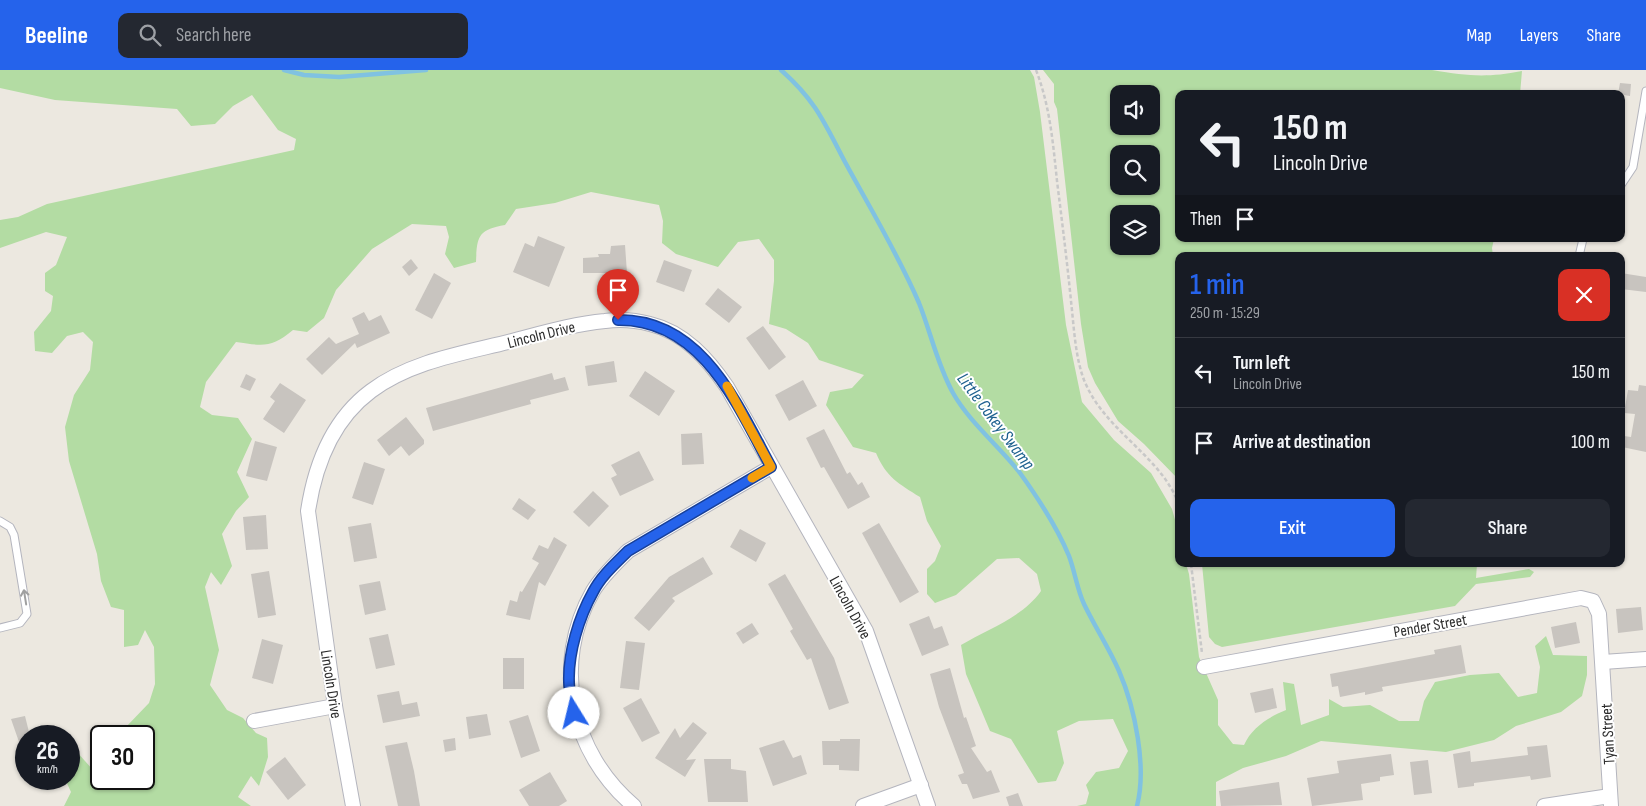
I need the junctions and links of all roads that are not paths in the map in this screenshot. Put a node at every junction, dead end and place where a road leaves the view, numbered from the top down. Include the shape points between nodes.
1 (1646, 91) edge
2 (1625, 179) edge
3 (771, 467) junction
4 (0, 520) edge
5 (0, 628) edge
6 (1646, 659) edge
7 (1603, 662) junction
8 (1204, 667) road end
9 (335, 706) junction
10 (254, 721) dead end
11 (921, 785) junction
12 (1611, 801) edge
13 (353, 806) edge
14 (634, 806) edge
15 (863, 806) edge
16 (928, 806) edge
17 (1544, 806) edge

1 - 2 lane via 1633,167
3 - 9 street, Lincoln Drive via 743,414 712,366 694,348 652,324 629,320 578,324 412,368 393,377 370,392 334,431 312,484 308,512 310,541
3 - 11 street, Lincoln Drive via 866,630
3 - 14 street via 628,551 593,591 581,618 572,652 569,682 574,713 598,767 617,792
5 -> 4 lane via 20,622 27,614 14,535 10,527
6 - 7 street
7 - 8 street, Pender Street via 1600,614 1593,601 1581,598
7 - 12 street, Tyan Street
9 - 10 street
9 - 13 street, Lincoln Drive
11 - 15 street
11 - 16 street, Lincoln Drive
12 - 17 street

